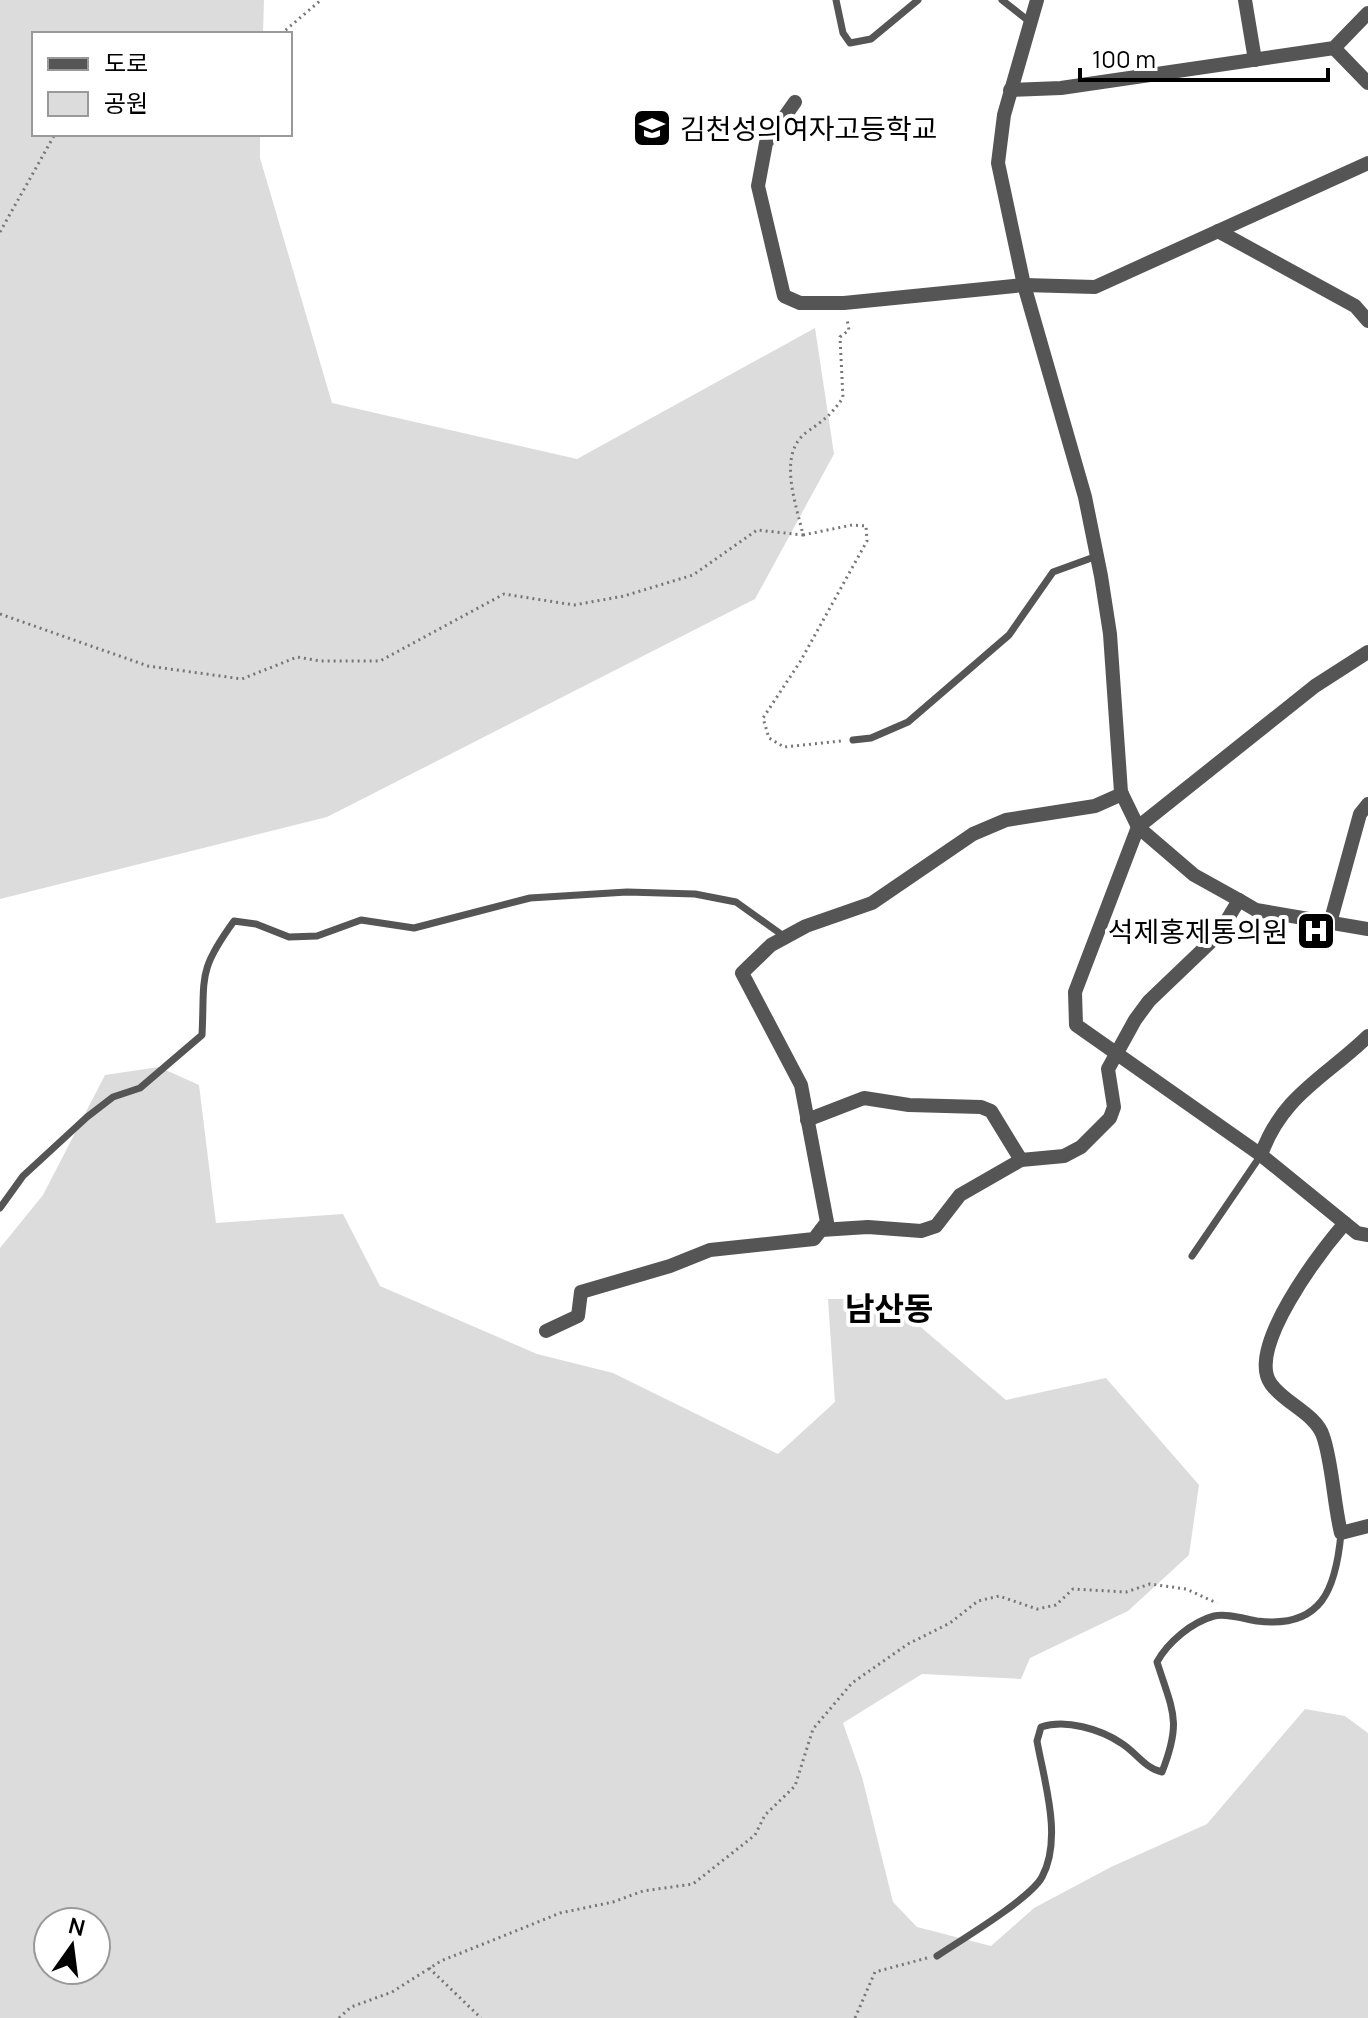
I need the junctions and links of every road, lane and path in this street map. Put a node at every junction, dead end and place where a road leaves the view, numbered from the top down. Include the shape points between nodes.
1 (321, 0) edge
2 (836, 0) edge
3 (918, 0) edge
4 (1002, 0) edge
5 (1037, 0) edge
6 (1245, 0) edge
7 (1368, 13) edge
8 (1030, 22) junction
9 (283, 32) edge
10 (1334, 48) junction
11 (1255, 60) junction
12 (1368, 83) edge
13 (1010, 90) junction
14 (795, 102) dead end
15 (54, 136) edge
16 (1368, 163) edge
17 (1218, 231) junction
18 (0, 232) edge
19 (1024, 285) junction
20 (844, 303) junction
21 (1368, 321) edge
22 (803, 535) junction
23 (1097, 556) junction
24 (0, 614) edge
25 (1368, 652) edge
26 (853, 740) joint
27 (1121, 793) junction
28 (1368, 804) edge
29 (1138, 827) junction
30 (1239, 900) junction
31 (1330, 923) junction
32 (1368, 929) edge
33 (785, 937) junction
34 (1368, 1036) edge
35 (1115, 1052) junction
36 (807, 1120) junction
37 (1261, 1155) junction
38 (1021, 1160) junction
39 (0, 1208) edge
40 (1345, 1223) junction
41 (821, 1230) junction
42 (1368, 1235) edge
43 (1192, 1256) dead end
44 (546, 1331) dead end
45 (1368, 1526) edge
46 (1341, 1533) junction
47 (1231, 1617) junction
48 (937, 1956) joint
49 (429, 1968) junction
50 (339, 2018) edge
51 (481, 2018) edge
52 (855, 2018) edge

1 - 9 path
2 - 3 lane via 850,43 871,39
4 - 8 lane
5 - 8 street
6 - 11 street
7 - 10 street
8 - 13 street
10 - 11 street
10 - 12 street
11 - 13 street via 1061,88
13 - 19 street via 998,163
14 - 20 street via 766,143 758,186 784,296 800,303
15 - 18 path
16 - 17 street
17 - 19 street via 1095,287
17 - 21 street via 1355,306
19 - 20 street
19 - 23 street
20 - 22 path via 849,330 840,337 843,398 822,425 805,433 792,453 791,479
22 - 24 path via 757,530 693,575 624,596 574,605 504,594 380,661 297,657 242,679 148,666
22 - 26 path via 866,526 867,541 763,718 769,738 784,747
23 - 26 lane via 1053,572 1009,635 908,722
23 - 27 street via 1110,634
25 - 29 street via 1315,686
27 - 29 street
27 - 33 street via 1095,806 1006,820 984,829 872,903
28 - 31 street via 1360,814
29 - 30 street via 1194,875
29 - 35 street via 1075,992 1076,1025
30 - 31 street via 1256,910
30 - 35 street via 1218,935 1149,1001
31 - 32 street
33 - 36 street via 742,973 801,1085
33 - 39 lane via 736,902 695,894 627,892 530,898 414,928 361,920 317,936 289,937 234,921 203,975 202,1035 140,1088 113,1097 87,1117 23,1176
34 - 37 street via 1306,1086 1282,1113
35 - 37 street
35 - 38 street via 1108,1069 1114,1107 1101,1130 1064,1156
36 - 38 street via 864,1098 981,1107 991,1111
36 - 41 street via 827,1222
37 - 40 street
37 - 43 lane
38 - 41 street via 960,1195 928,1229
40 - 42 street
40 - 46 street via 1313,1262 1270,1339 1264,1372 1271,1386 1323,1434
41 - 44 street via 814,1239 710,1250 604,1283 581,1292 578,1316
45 - 46 street
46 - 47 lane via 1338,1569 1313,1613 1293,1621
47 - 48 lane via 1215,1615 1198,1624 1167,1644 1157,1662 1176,1720 1162,1772 1151,1770 1121,1742 1079,1726 1056,1722 1041,1727 1037,1741 1051,1840 1042,1878 1000,1915
47 - 49 path via 1222,1606 1186,1589 1150,1584 1126,1592 1073,1589 1056,1605 1037,1609 999,1596 978,1601 852,1683 813,1729 795,1786 765,1815 755,1835 693,1884 560,1913
48 - 52 path via 875,1972
49 - 50 path
49 - 51 path

